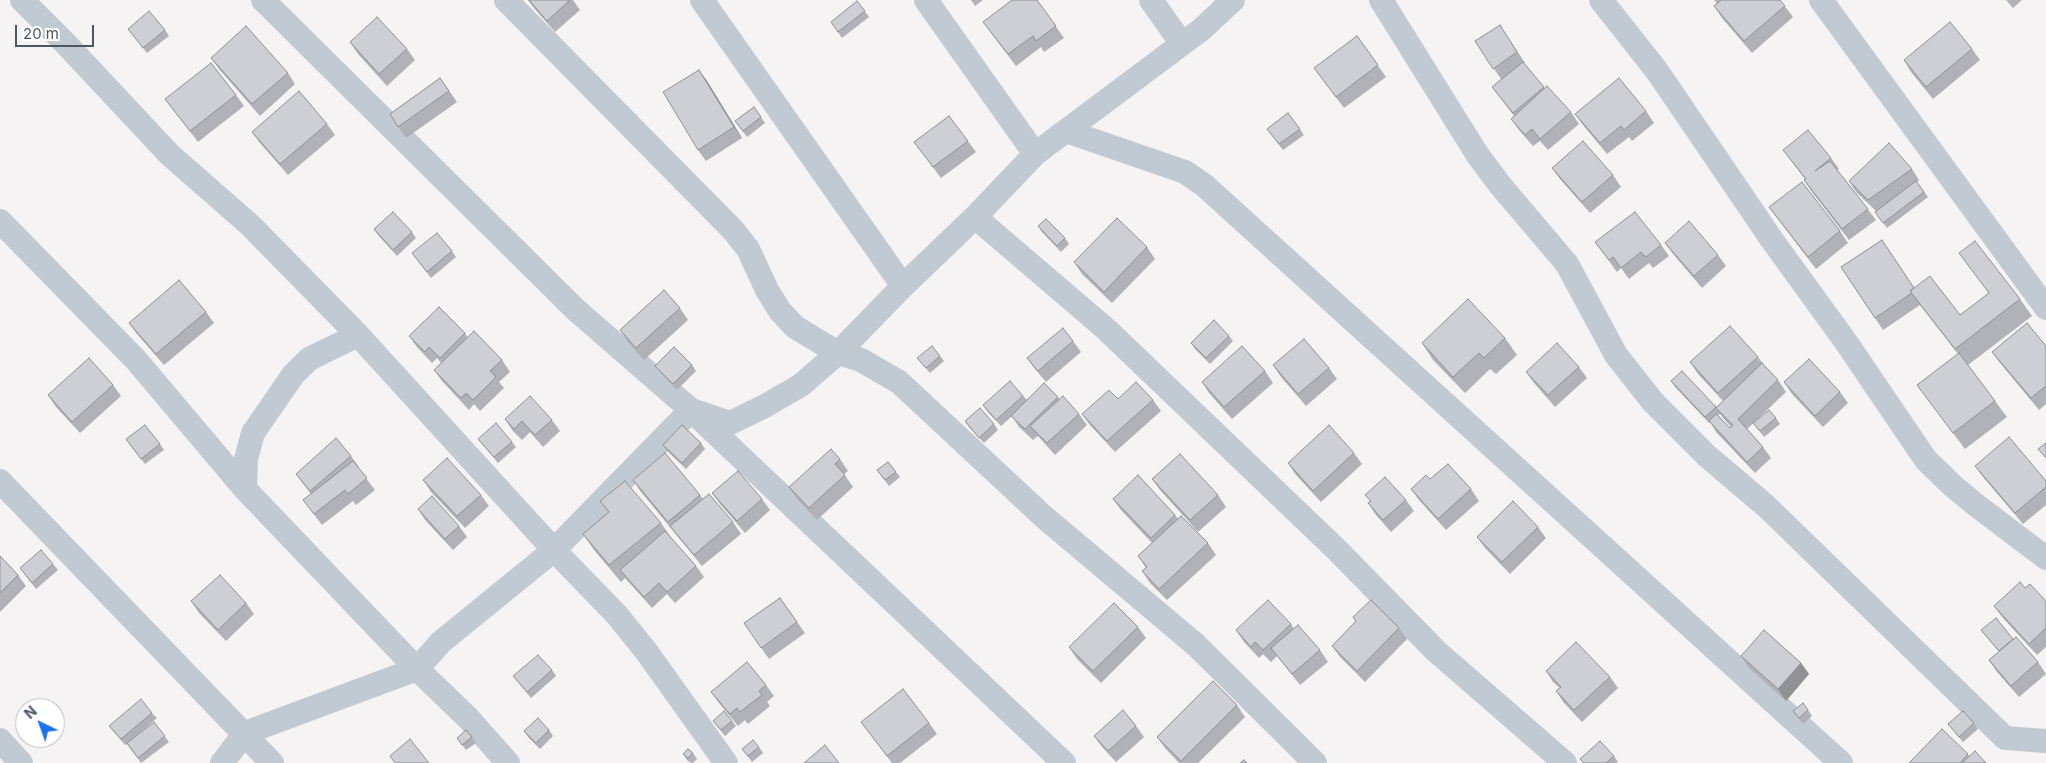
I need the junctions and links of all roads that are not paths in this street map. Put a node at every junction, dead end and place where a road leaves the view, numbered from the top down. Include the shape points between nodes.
1 (22, 0) edge
2 (263, 0) edge
3 (506, 0) edge
4 (702, 0) edge
5 (926, 0) edge
6 (1151, 0) edge
7 (1233, 0) edge
8 (1381, 0) edge
9 (1601, 0) edge
10 (1821, 0) edge
11 (1182, 44) junction
12 (1066, 131) junction
13 (1035, 154) junction
14 (975, 217) junction
15 (0, 221) edge
16 (904, 286) junction
17 (2046, 308) edge
18 (358, 335) junction
19 (838, 353) junction
20 (690, 410) junction
21 (0, 481) edge
22 (245, 489) junction
23 (554, 550) junction
24 (2046, 558) edge
25 (417, 669) junction
26 (245, 733) junction
27 (0, 740) edge
28 (2046, 742) edge
29 (22, 763) edge
30 (222, 763) edge
31 (272, 763) edge
32 (508, 763) edge
33 (726, 763) edge
34 (1064, 763) edge
35 (1315, 763) edge
36 (1565, 763) edge
37 (1841, 763) edge

1 - 18 street via 170,155 250,225
2 - 20 street via 575,309
3 - 19 street via 733,230 748,249 766,290 785,317 795,327
4 - 16 street
5 - 13 street
6 - 11 street
7 - 11 street
8 - 28 street via 1477,154 1567,264 1616,356 1653,402 1707,456 1766,506 2004,738
9 - 24 street via 1657,71 1926,460 1976,505
10 - 17 street
11 - 12 street
12 - 13 street
12 - 37 street via 1185,172 1204,185
13 - 14 street
14 - 16 street
14 - 36 street via 1106,329 1337,550 1436,651
15 - 22 street via 136,360
16 - 19 street
18 - 22 street via 309,359 293,375 253,433 246,459
18 - 23 street
19 - 20 street via 800,385 730,423
19 - 35 street via 861,360 899,382 1044,517 1196,645
20 - 23 street
20 - 34 street
21 - 26 street
22 - 25 street
23 - 25 street via 441,642
23 - 33 street via 646,650
25 - 26 street
25 - 32 street via 468,718
26 - 30 street
26 - 31 street
27 - 29 street

